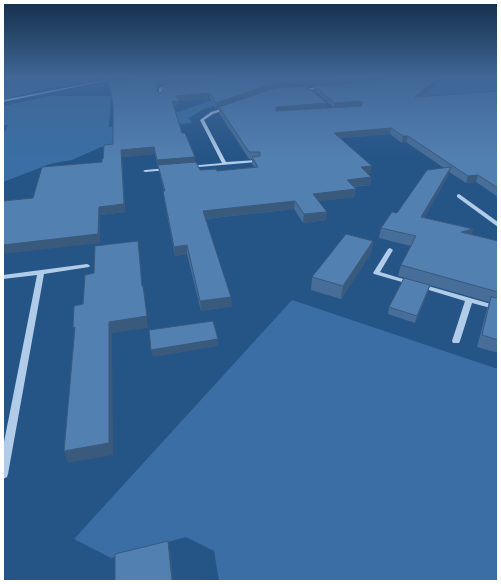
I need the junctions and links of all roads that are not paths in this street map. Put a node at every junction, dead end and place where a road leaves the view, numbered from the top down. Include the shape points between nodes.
1 (230, 107) edge
2 (257, 161) edge
3 (224, 163) junction
4 (185, 167) edge
5 (169, 169) edge
6 (145, 172) dead end
7 (459, 196) dead end
8 (498, 226) edge
9 (390, 250) dead end
10 (87, 266) dead end
11 (41, 272) junction
12 (3, 277) edge
13 (469, 300) junction
14 (498, 308) edge
15 (456, 341) dead end
16 (3, 474) edge

1 - 3 street via 212,113 202,120
2 - 3 street
3 - 4 street
5 - 6 street
7 - 8 street
9 - 13 street via 376,273
10 - 11 street
11 - 12 street
11 - 16 street
13 - 14 street
13 - 15 street

